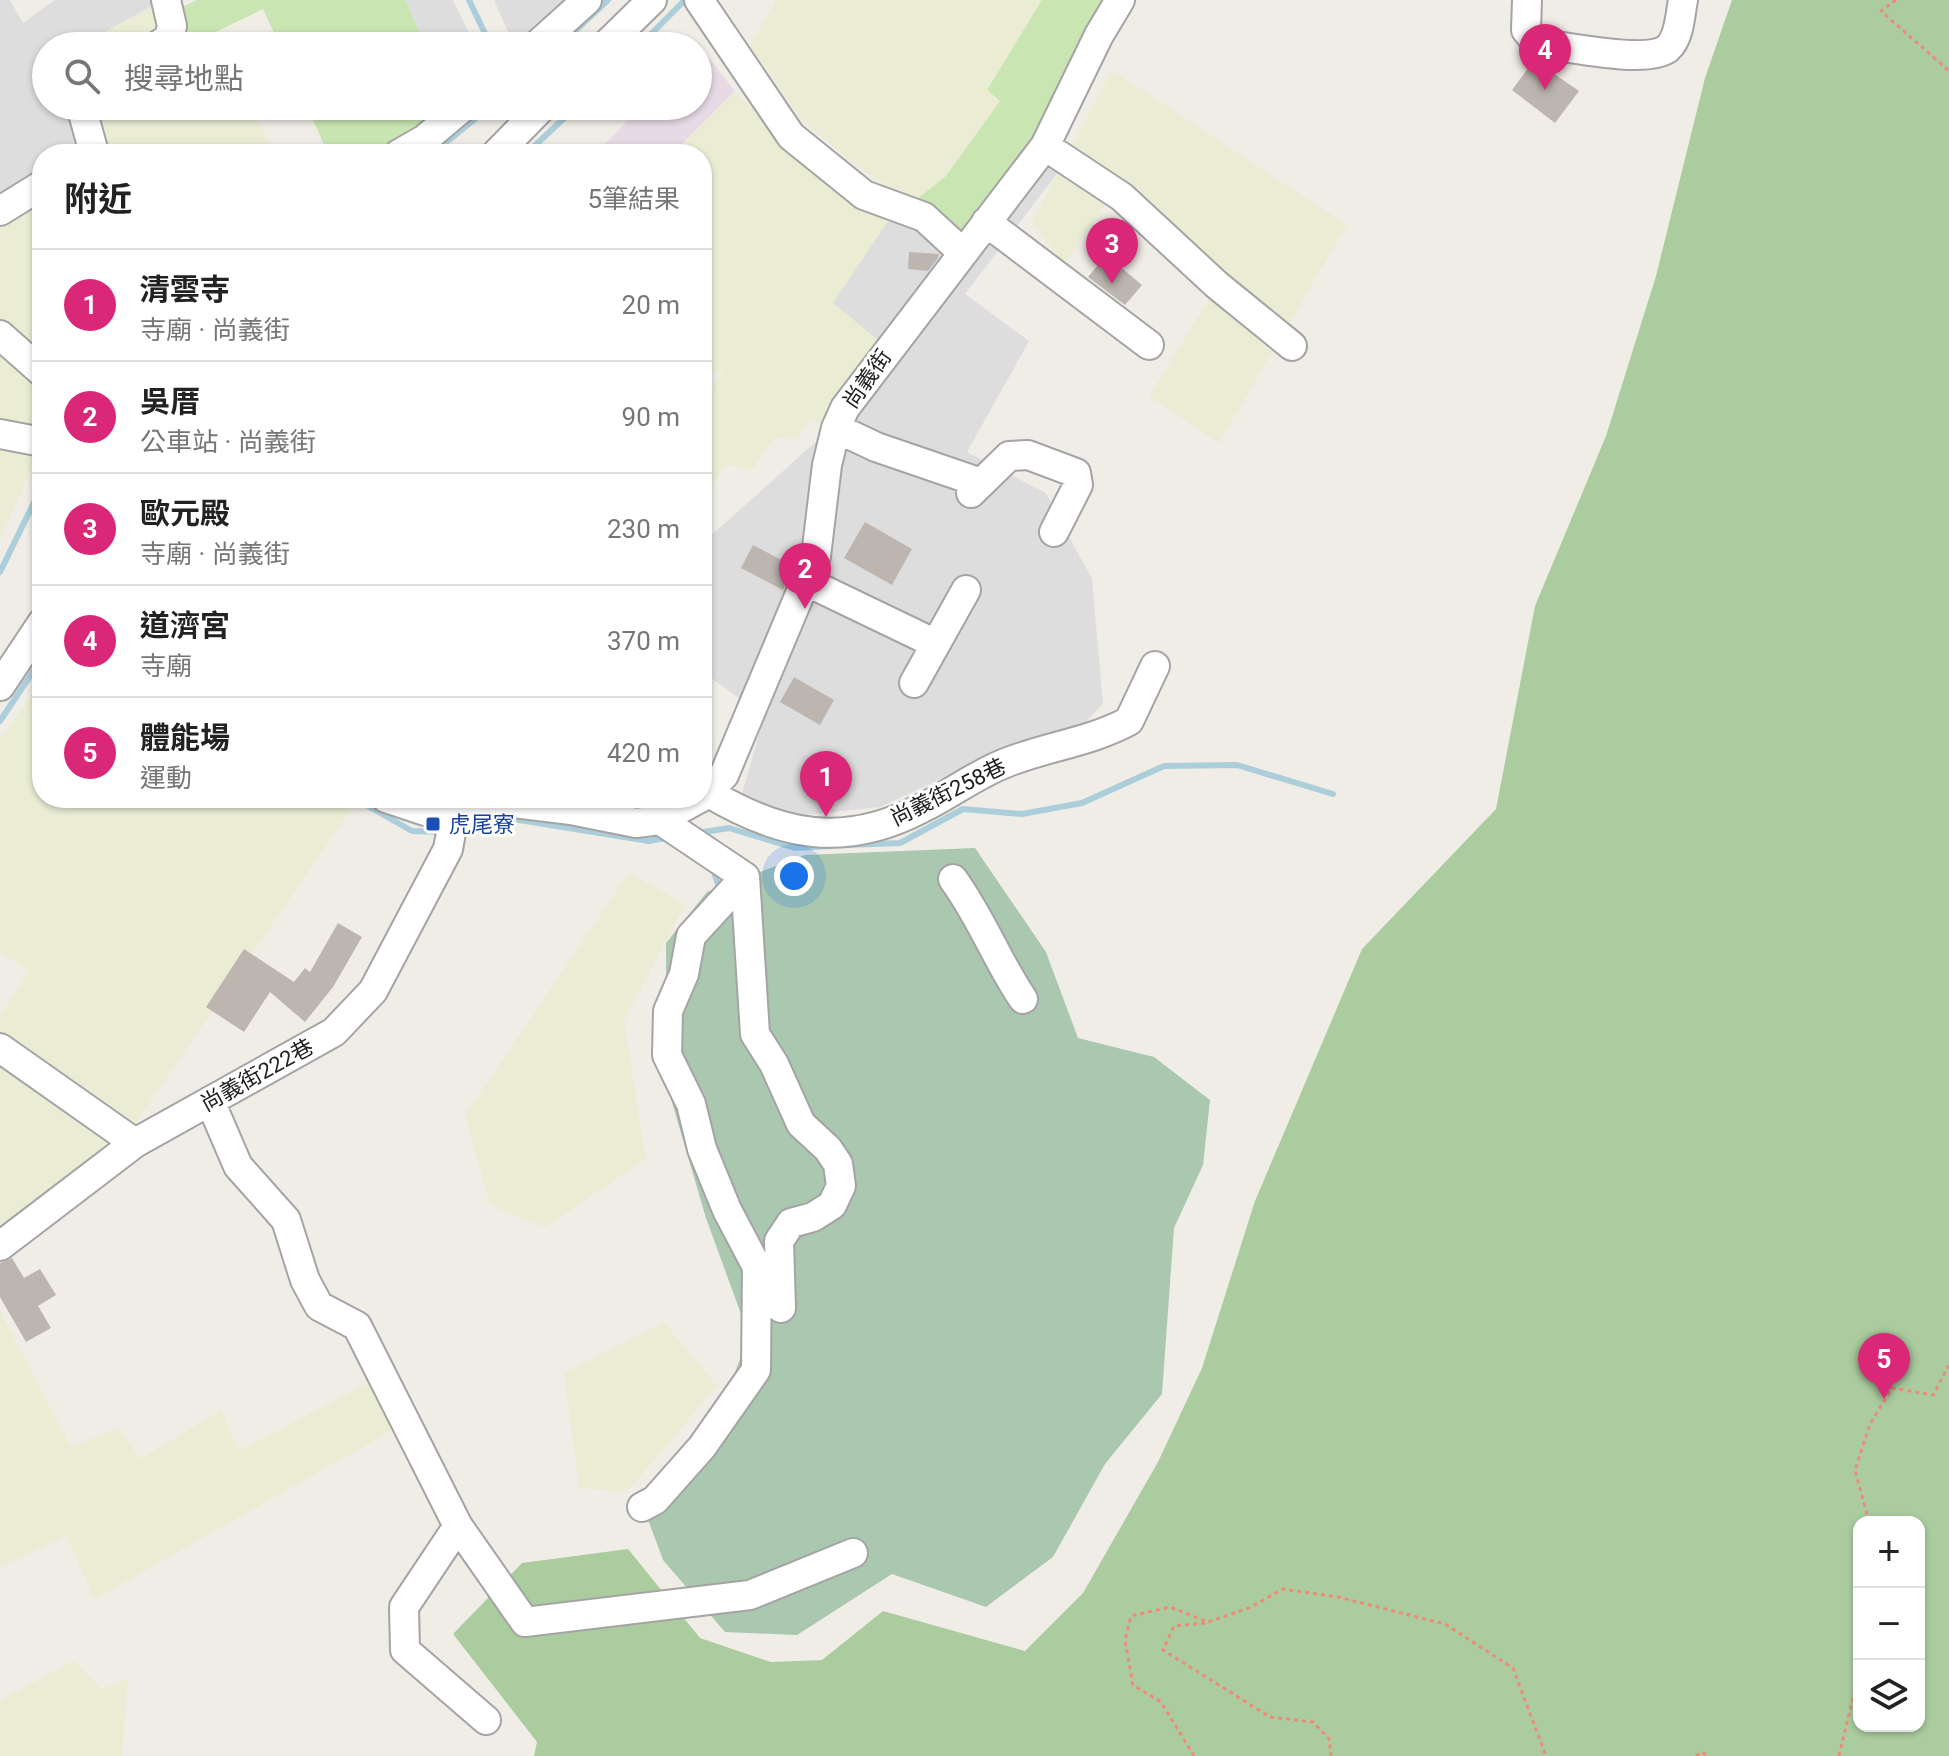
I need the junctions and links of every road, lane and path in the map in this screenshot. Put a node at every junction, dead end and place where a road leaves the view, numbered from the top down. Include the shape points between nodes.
1 (166, 0) edge
2 (587, 0) edge
3 (652, 0) edge
4 (1120, 0) edge
5 (1527, 0) edge
6 (1683, 0) edge
7 (1896, 0) edge
8 (701, 2) edge
9 (170, 32) edge
10 (552, 32) edge
11 (619, 32) edge
12 (1949, 71) edge
13 (85, 120) edge
14 (447, 120) edge
15 (529, 120) edge
16 (92, 144) edge
17 (416, 144) edge
18 (506, 144) edge
19 (1045, 146) junction
20 (32, 191) edge
21 (0, 211) edge
22 (986, 222) junction
23 (961, 251) junction
24 (0, 335) edge
25 (1149, 345) dead end
26 (1292, 346) dead end
27 (32, 363) edge
28 (836, 428) junction
29 (0, 434) edge
30 (32, 440) edge
31 (1054, 532) dead end
32 (805, 581) junction
33 (966, 590) dead end
34 (32, 638) edge
35 (934, 643) junction
36 (1155, 666) dead end
37 (914, 683) dead end
38 (0, 686) edge
39 (712, 788) edge
40 (712, 800) edge
41 (416, 808) edge
42 (442, 808) edge
43 (468, 808) edge
44 (512, 808) edge
45 (693, 808) edge
46 (674, 829) junction
47 (745, 877) junction
48 (953, 879) dead end
49 (1023, 999) dead end
50 (0, 1048) edge
51 (210, 1101) junction
52 (135, 1143) junction
53 (0, 1246) edge
54 (781, 1308) dead end
55 (1949, 1365) edge
56 (642, 1507) dead end
57 (1867, 1516) edge
58 (458, 1526) junction
59 (853, 1553) dead end
60 (1208, 1622) junction
61 (1853, 1697) edge
62 (486, 1720) dead end
63 (1194, 1756) edge
64 (1331, 1756) edge
65 (1546, 1756) edge
66 (1696, 1756) edge
67 (1707, 1756) edge
68 (1839, 1756) edge

1 - 9 street
2 - 10 street
3 - 11 street
4 - 19 street, 尚義街
5 - 6 street via 1526,30 1537,43 1630,54 1669,47
7 - 12 path via 1881,11
8 - 23 street via 791,136 864,195 924,217
13 - 16 street
14 - 17 street
15 - 18 street
19 - 22 street, 尚義街
19 - 26 street via 1122,197
20 - 21 street
22 - 23 street, 尚義街
22 - 25 street
23 - 28 street, 尚義街 via 869,374
24 - 27 street
28 - 31 street via 976,488 1009,456 1028,455 1076,473 1078,485
28 - 32 street, 尚義街 via 816,556
29 - 30 street
32 - 35 street
32 - 39 street, 尚義街 via 724,775
33 - 35 street
34 - 38 street
35 - 37 street
36 - 40 street, 尚義街258巷 via 1129,721 1080,742 1008,761 919,810 873,828 829,834 785,829
41 - 42 street, 尚義街
43 - 51 street, 尚義街222巷 via 373,991 334,1032
44 - 46 street, 尚義街
45 - 46 street, 尚義街
46 - 47 street
47 - 54 street via 755,1034 801,1124 838,1164 841,1186 832,1205 791,1223 779,1241
47 - 56 street via 691,936 684,974 668,1011 667,1055 691,1104 702,1149 727,1210 757,1267 756,1370 693,1458
48 - 49 street via 980,915 1002,967
50 - 52 street
51 - 52 street, 尚義街222巷
51 - 58 street via 238,1166 286,1220 319,1306 357,1326
52 - 53 street, 尚義街222巷
55 - 57 path via 1933,1395 1892,1388 1870,1424 1855,1470
58 - 59 street via 525,1622 750,1595
58 - 62 street via 404,1607 405,1650
60 - 63 path via 1170,1607 1131,1616 1125,1640 1133,1685 1161,1702
60 - 64 path via 1174,1626 1163,1650 1270,1717 1313,1722 1329,1739
60 - 65 path via 1283,1589 1445,1624 1513,1668
61 - 68 path
66 - 67 path

